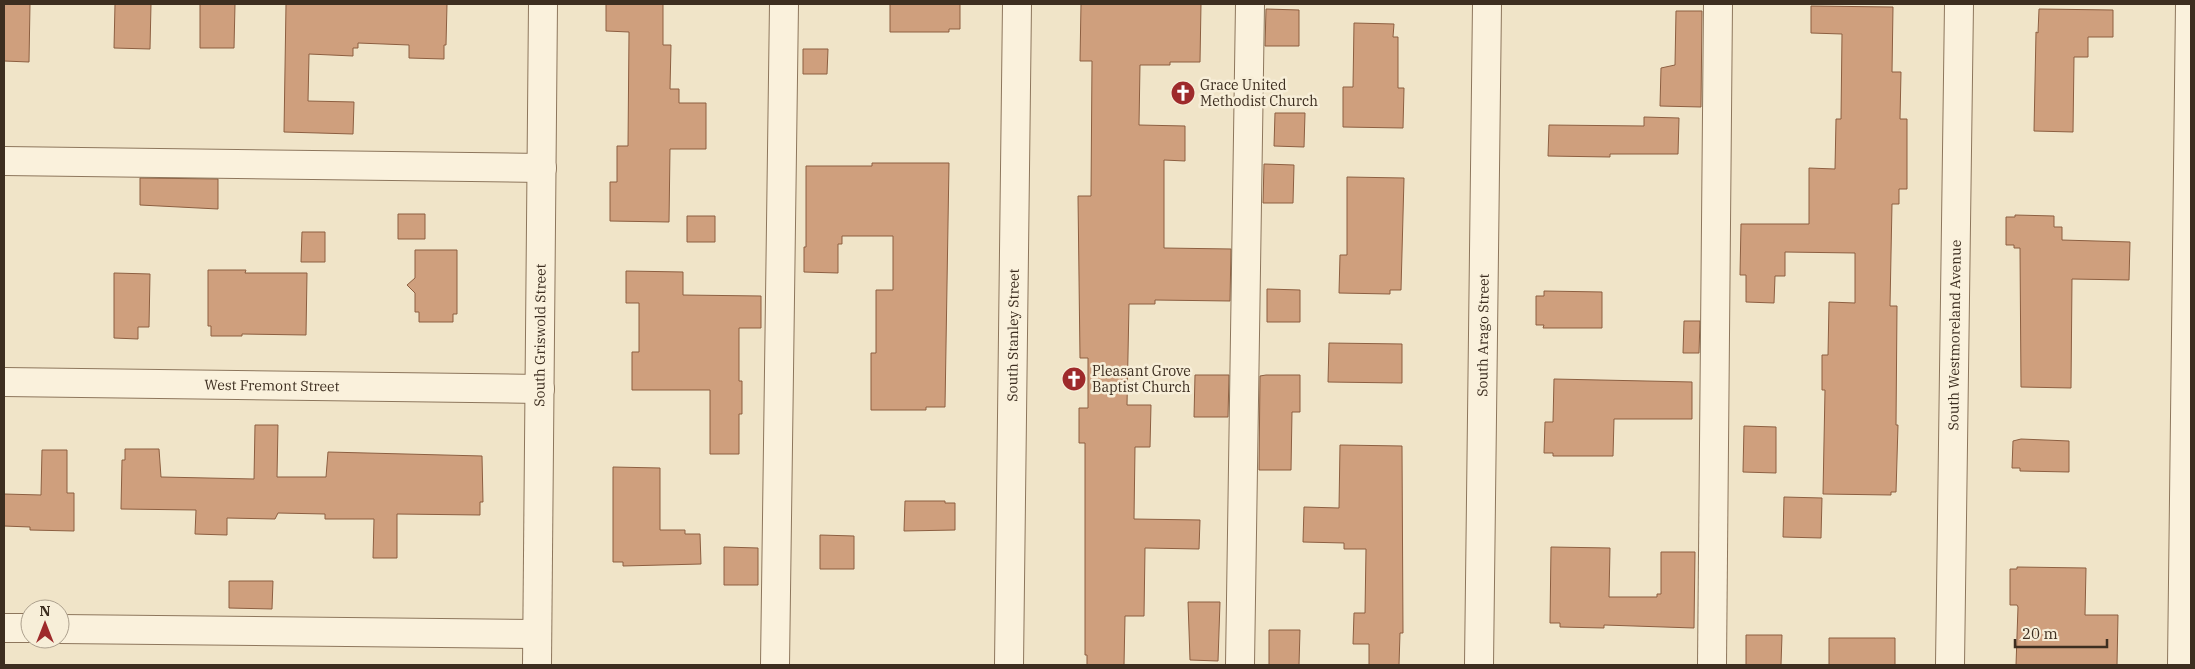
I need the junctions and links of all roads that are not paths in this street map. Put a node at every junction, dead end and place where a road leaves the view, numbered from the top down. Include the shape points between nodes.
1 (543, 4) edge
2 (784, 4) edge
3 (1017, 4) edge
4 (1250, 4) edge
5 (1486, 4) edge
6 (1718, 4) edge
7 (1959, 4) edge
8 (2190, 4) edge
9 (4, 161) edge
10 (542, 168) junction
11 (4, 382) edge
12 (540, 389) junction
13 (4, 628) edge
14 (20, 628) edge
15 (70, 629) edge
16 (537, 634) junction
17 (537, 665) edge
18 (775, 665) edge
19 (1009, 665) edge
20 (1240, 665) edge
21 (1479, 665) edge
22 (1712, 665) edge
23 (1950, 665) edge
24 (2182, 665) edge

1 - 10 street, South Griswold Street
2 - 18 street
3 - 19 street, South Stanley Street
4 - 20 street
5 - 21 street, South Arago Street
6 - 22 street
7 - 23 street, South Westmoreland Avenue
8 - 24 street
9 - 10 street
10 - 12 street, South Griswold Street
11 - 12 street, West Fremont Street
12 - 16 street, South Griswold Street
13 - 14 street
15 - 16 street
16 - 17 street, South Griswold Street

